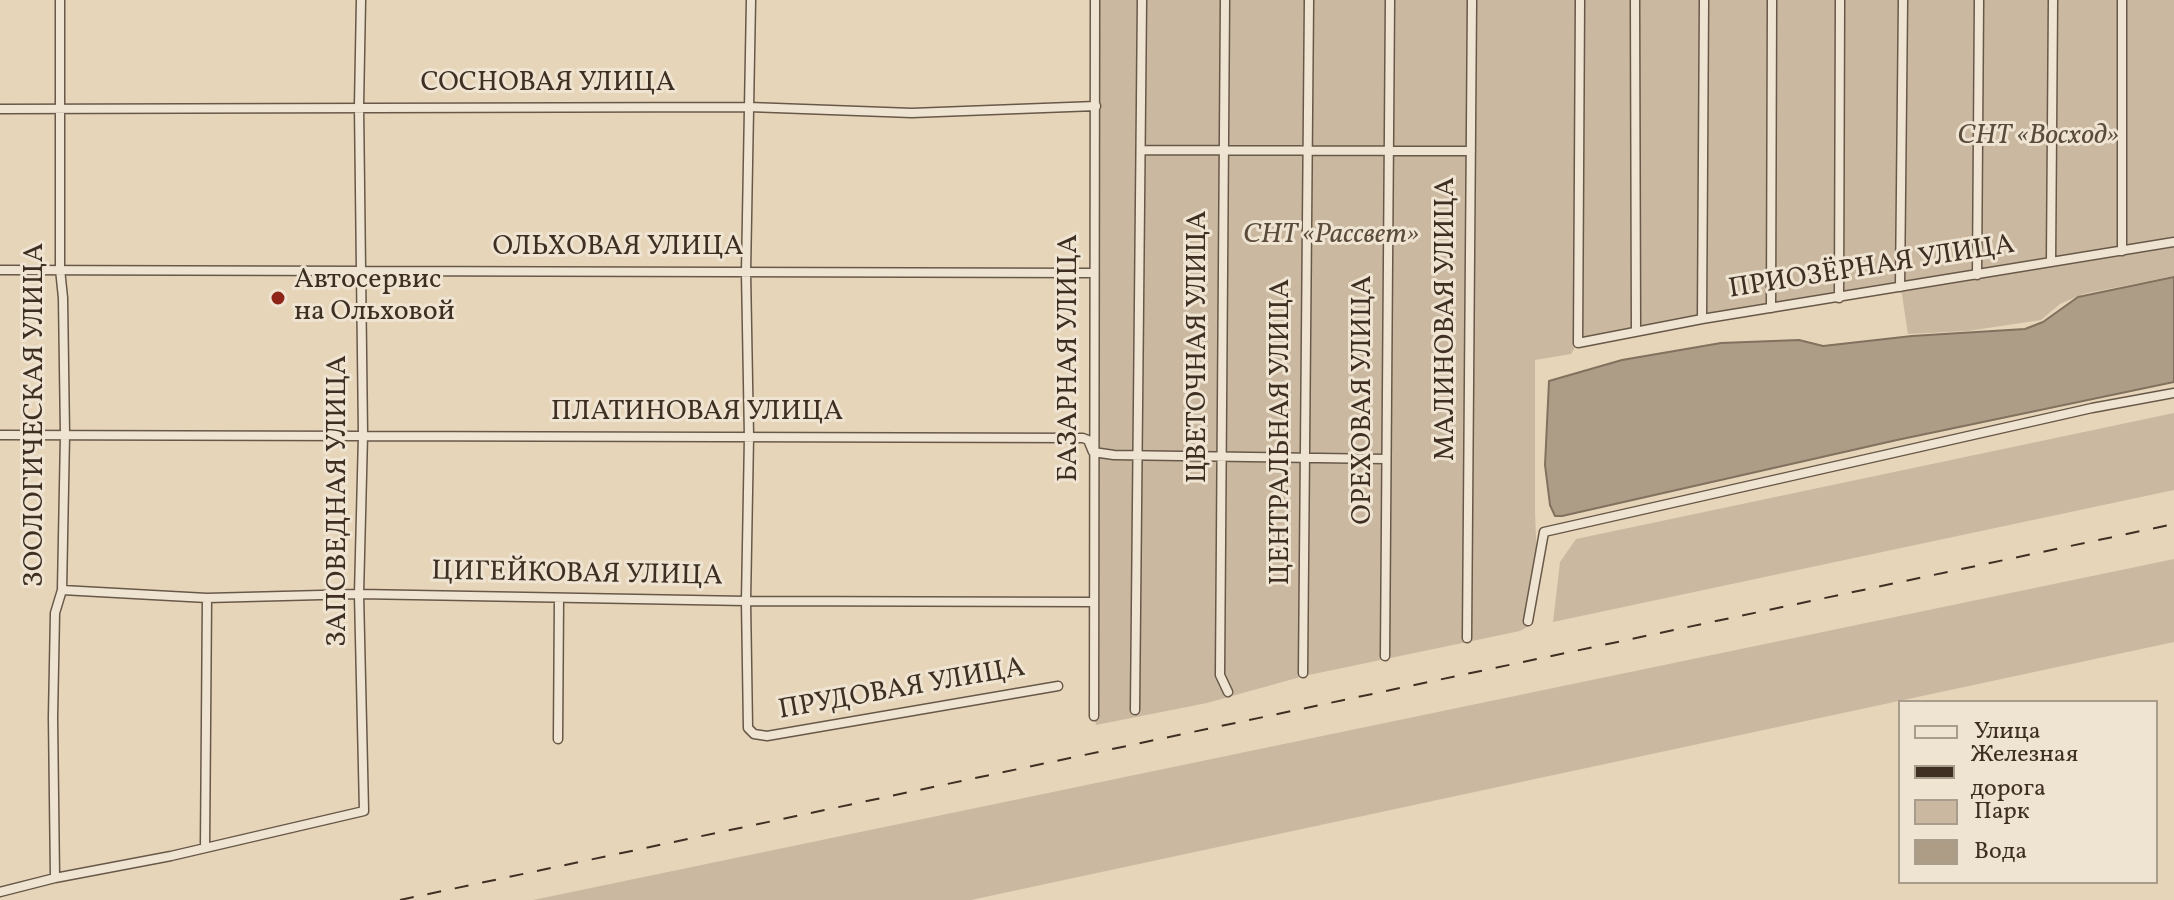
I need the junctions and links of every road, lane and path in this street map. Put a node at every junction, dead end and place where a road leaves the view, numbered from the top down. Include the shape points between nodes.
1 (60, 0) edge
2 (361, 0) edge
3 (751, 0) edge
4 (1095, 0) edge
5 (1142, 0) edge
6 (1225, 0) edge
7 (1309, 0) edge
8 (1390, 0) edge
9 (1472, 0) edge
10 (1580, 0) edge
11 (1635, 0) edge
12 (1704, 0) edge
13 (1772, 0) edge
14 (1840, 0) edge
15 (1903, 0) edge
16 (1979, 0) edge
17 (2053, 0) edge
18 (2122, 0) edge
19 (359, 106) junction
20 (1096, 106) junction
21 (60, 107) junction
22 (749, 107) junction
23 (0, 109) edge
24 (1308, 149) junction
25 (1141, 150) junction
26 (1223, 150) junction
27 (1389, 150) junction
28 (1471, 151) junction
29 (2174, 242) edge
30 (2122, 251) junction
31 (2051, 262) junction
32 (60, 269) junction
33 (362, 269) junction
34 (0, 270) edge
35 (746, 272) junction
36 (1093, 273) junction
37 (1977, 275) junction
38 (1900, 287) junction
39 (1839, 298) junction
40 (1771, 308) junction
41 (1702, 319) junction
42 (1636, 331) junction
43 (2174, 393) edge
44 (0, 435) edge
45 (65, 435) junction
46 (363, 435) junction
47 (749, 437) junction
48 (1093, 452) junction
49 (1138, 456) junction
50 (1221, 458) junction
51 (1305, 458) junction
52 (1386, 459) junction
53 (62, 590) junction
54 (359, 594) junction
55 (207, 598) junction
56 (559, 598) junction
57 (746, 601) junction
58 (1092, 602) junction
59 (1528, 621) dead end
60 (1467, 638) dead end
61 (1385, 656) dead end
62 (1303, 673) dead end
63 (1058, 686) dead end
64 (1228, 692) dead end
65 (1135, 710) dead end
66 (1094, 716) dead end
67 (558, 739) dead end
68 (205, 848) junction
69 (55, 878) junction
70 (0, 892) edge

1 - 21 street, ЗООЛОГИЧЕСКАЯ УЛИЦА
2 - 19 street, ЗАПОВЕДНАЯ УЛИЦА
3 - 22 street
4 - 20 street, БАЗАРНАЯ УЛИЦА
5 - 25 street
6 - 26 street, ЦВЕТОЧНАЯ УЛИЦА
7 - 24 street, ЦЕНТРАЛЬНАЯ УЛИЦА
8 - 27 street, ОРЕХОВАЯ УЛИЦА
9 - 28 street, МАЛИНОВАЯ УЛИЦА
10 - 42 street, ПРИОЗЁРНАЯ УЛИЦА via 1578,343
11 - 42 street
12 - 41 street
13 - 40 street
14 - 39 street
15 - 38 street
16 - 37 street
17 - 31 street
18 - 30 street
19 - 21 street, СОСНОВАЯ УЛИЦА
19 - 22 street, СОСНОВАЯ УЛИЦА
19 - 33 street, ЗАПОВЕДНАЯ УЛИЦА
20 - 22 street, СОСНОВАЯ УЛИЦА via 912,113
20 - 36 street, БАЗАРНАЯ УЛИЦА
21 - 23 street, СОСНОВАЯ УЛИЦА
21 - 32 street, ЗООЛОГИЧЕСКАЯ УЛИЦА
22 - 35 street
24 - 26 street
24 - 27 street
24 - 51 street, ЦЕНТРАЛЬНАЯ УЛИЦА
25 - 26 street
25 - 49 street
26 - 50 street, ЦВЕТОЧНАЯ УЛИЦА
27 - 28 street
27 - 52 street, ОРЕХОВАЯ УЛИЦА
28 - 60 street, МАЛИНОВАЯ УЛИЦА
29 - 30 street, ПРИОЗЁРНАЯ УЛИЦА
30 - 31 street, ПРИОЗЁРНАЯ УЛИЦА
31 - 37 street, ПРИОЗЁРНАЯ УЛИЦА
32 - 33 street, ОЛЬХОВАЯ УЛИЦА
32 - 34 street, ОЛЬХОВАЯ УЛИЦА
32 - 45 street, ЗООЛОГИЧЕСКАЯ УЛИЦА
33 - 35 street, ОЛЬХОВАЯ УЛИЦА
33 - 46 street, ЗАПОВЕДНАЯ УЛИЦА
35 - 36 street, ОЛЬХОВАЯ УЛИЦА
35 - 47 street
36 - 48 street, БАЗАРНАЯ УЛИЦА
37 - 38 street, ПРИОЗЁРНАЯ УЛИЦА
38 - 39 street, ПРИОЗЁРНАЯ УЛИЦА
39 - 40 street, ПРИОЗЁРНАЯ УЛИЦА
40 - 41 street, ПРИОЗЁРНАЯ УЛИЦА
41 - 42 street, ПРИОЗЁРНАЯ УЛИЦА
43 - 59 street via 1544,532
44 - 45 street, ПЛАТИНОВАЯ УЛИЦА
45 - 46 street, ПЛАТИНОВАЯ УЛИЦА
45 - 53 street, ЗООЛОГИЧЕСКАЯ УЛИЦА
46 - 47 street, ПЛАТИНОВАЯ УЛИЦА
46 - 54 street, ЗАПОВЕДНАЯ УЛИЦА
47 - 48 street, ПЛАТИНОВАЯ УЛИЦА via 1083,438
47 - 57 street
48 - 49 street, ПЛАТИНОВАЯ УЛИЦА
48 - 58 street, БАЗАРНАЯ УЛИЦА
49 - 50 street, ПЛАТИНОВАЯ УЛИЦА
49 - 65 street
50 - 51 street, ПЛАТИНОВАЯ УЛИЦА
50 - 64 street, ЦВЕТОЧНАЯ УЛИЦА via 1220,675
51 - 52 street, ПЛАТИНОВАЯ УЛИЦА
51 - 62 street, ЦЕНТРАЛЬНАЯ УЛИЦА
52 - 61 street, ОРЕХОВАЯ УЛИЦА
53 - 55 street, ЦИГЕЙКОВАЯ УЛИЦА
53 - 69 street, ЗООЛОГИЧЕСКАЯ УЛИЦА via 55,613
54 - 55 street, ЦИГЕЙКОВАЯ УЛИЦА
54 - 56 street, ЦИГЕЙКОВАЯ УЛИЦА
54 - 68 street, ЗАПОВЕДНАЯ УЛИЦА via 364,811
55 - 68 street
56 - 57 street, ЦИГЕЙКОВАЯ УЛИЦА
56 - 67 street
57 - 58 street, ЦИГЕЙКОВАЯ УЛИЦА
57 - 63 street, ПРУДОВАЯ УЛИЦА via 748,728 754,734 767,736
58 - 66 street, БАЗАРНАЯ УЛИЦА
68 - 69 street
69 - 70 street

